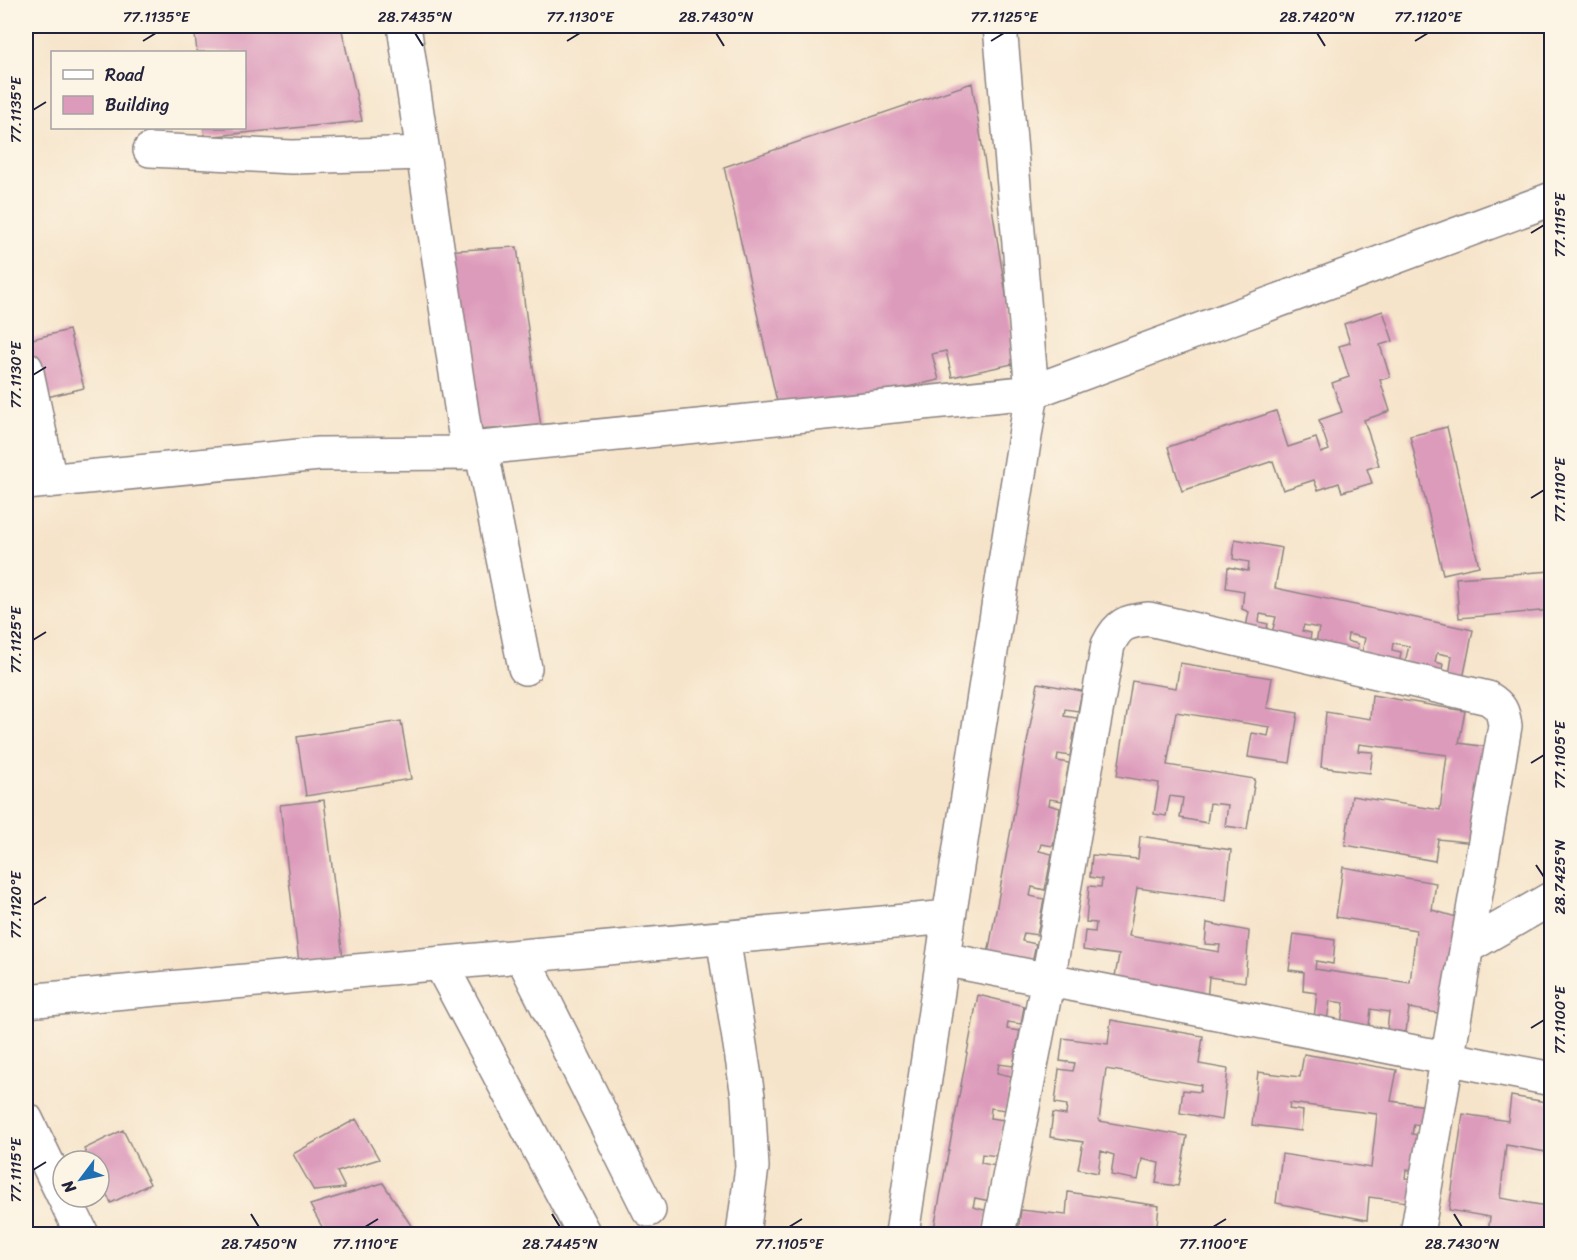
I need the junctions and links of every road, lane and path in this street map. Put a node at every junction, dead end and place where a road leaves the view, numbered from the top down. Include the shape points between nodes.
1 (404, 26) edge
2 (1000, 26) edge
3 (150, 150) dead end
4 (423, 153) junction
5 (1551, 199) edge
6 (26, 368) edge
7 (1032, 392) junction
8 (475, 451) junction
9 (38, 482) edge
10 (525, 668) dead end
11 (1551, 898) edge
12 (949, 917) junction
13 (723, 937) junction
14 (1467, 947) junction
15 (522, 956) junction
16 (943, 959) junction
17 (440, 963) junction
18 (1048, 979) junction
19 (26, 1001) edge
20 (1448, 1059) junction
21 (1551, 1079) edge
22 (26, 1119) edge
23 (51, 1171) edge
24 (70, 1209) edge
25 (649, 1210) dead end
26 (82, 1234) edge
27 (584, 1234) edge
28 (744, 1234) edge
29 (902, 1234) edge
30 (998, 1234) edge
31 (1416, 1234) edge

1 - 4 street
2 - 7 street
3 - 4 street via 292,157
4 - 8 street
5 - 7 street
6 - 9 street
7 - 8 street
7 - 12 street
8 - 9 street via 319,454
8 - 10 street
11 - 14 street
12 - 13 street
12 - 16 street
13 - 15 street
13 - 28 street via 748,1096 752,1167
14 - 18 street via 1505,726 1498,704 1488,698 1149,619 1123,624 1108,645
14 - 20 street
15 - 17 street
15 - 25 street
16 - 18 street
16 - 29 street
17 - 19 street
17 - 27 street
18 - 20 street
18 - 30 street
20 - 21 street
20 - 31 street
22 - 23 street
24 - 26 street

